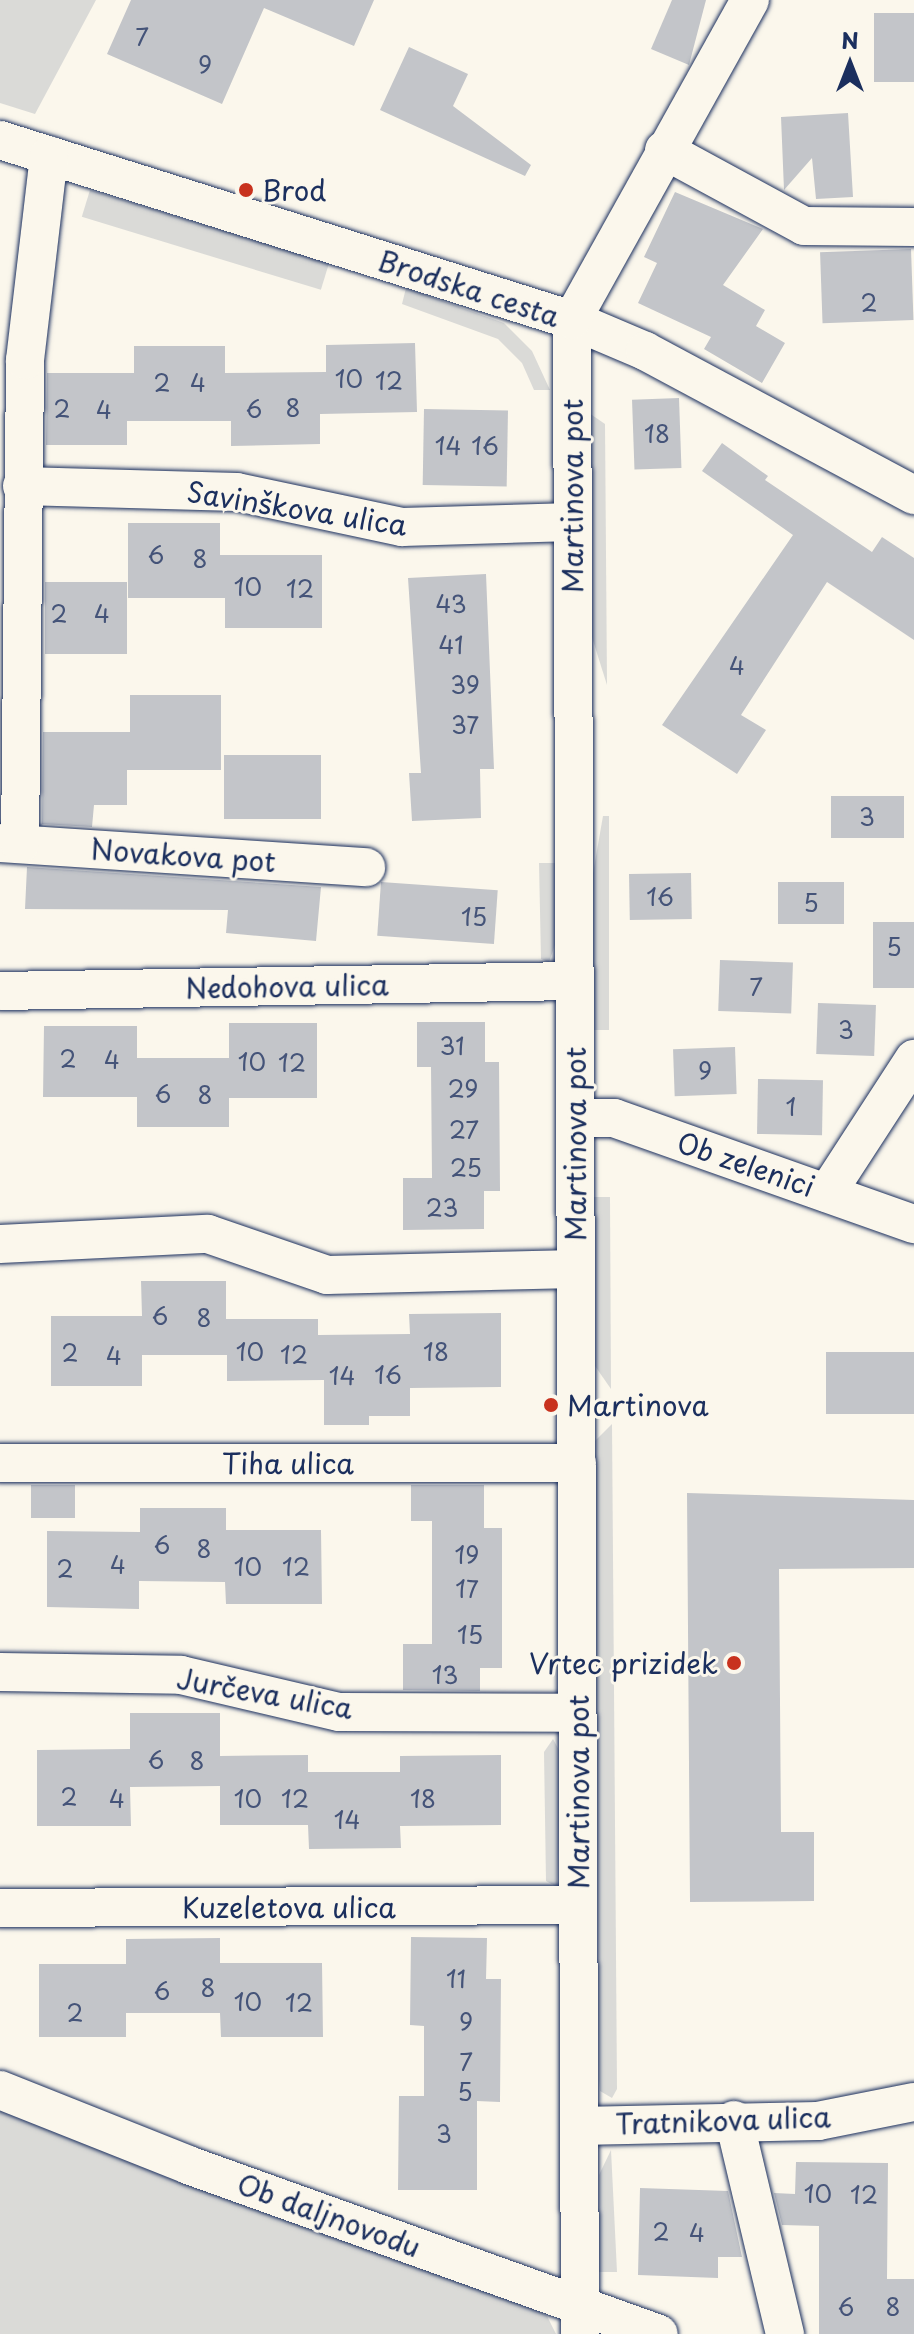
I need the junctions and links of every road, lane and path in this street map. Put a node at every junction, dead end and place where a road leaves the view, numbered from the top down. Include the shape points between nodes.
1 (750, 0) edge
2 (0, 140) edge
3 (664, 150) junction
4 (49, 155) junction
5 (914, 227) edge
6 (572, 320) junction
7 (22, 486) junction
8 (914, 495) edge
9 (573, 522) junction
10 (10, 844) edge
11 (366, 867) dead end
12 (574, 981) junction
13 (0, 991) edge
14 (914, 1059) edge
15 (575, 1118) junction
16 (827, 1193) junction
17 (914, 1224) edge
18 (0, 1244) edge
19 (576, 1269) junction
20 (0, 1463) edge
21 (577, 1463) junction
22 (0, 1672) edge
23 (577, 1713) junction
24 (578, 1905) junction
25 (0, 1908) edge
26 (0, 2090) edge
27 (914, 2102) edge
28 (734, 2120) junction
29 (579, 2126) junction
30 (580, 2320) edge
31 (659, 2334) edge
32 (785, 2334) edge

1 - 3 street, Martinova pot
2 - 4 street, Brodska cesta
3 - 5 street via 804,226
3 - 6 street, Martinova pot
4 - 6 street, Brodska cesta
4 - 7 street via 25,360
6 - 8 street, Brodska cesta via 645,351
6 - 9 street, Martinova pot
7 - 9 street, Savinškova ulica via 237,492 402,527
7 - 10 street
9 - 12 street, Martinova pot
10 - 11 street, Novakova pot
12 - 13 street, Nedohova ulica
12 - 15 street, Martinova pot
14 - 16 street
15 - 16 street, Ob zelenici via 614,1118
15 - 19 street, Martinova pot
16 - 17 street, Ob zelenici
18 - 19 street via 208,1234 327,1275
19 - 21 street, Martinova pot
20 - 21 street, Tiha ulica
21 - 23 street, Martinova pot
22 - 23 street, Jurčeva ulica via 181,1675 339,1712
23 - 24 street, Martinova pot
24 - 25 street, Kuzeletova ulica
24 - 29 street, Martinova pot
26 - 30 street, Ob daljnovodu
27 - 28 street, Tratnikova ulica via 818,2121
28 - 29 street, Tratnikova ulica
28 - 32 street
29 - 30 street, Martinova pot
30 - 31 street, Ob daljnovodu

